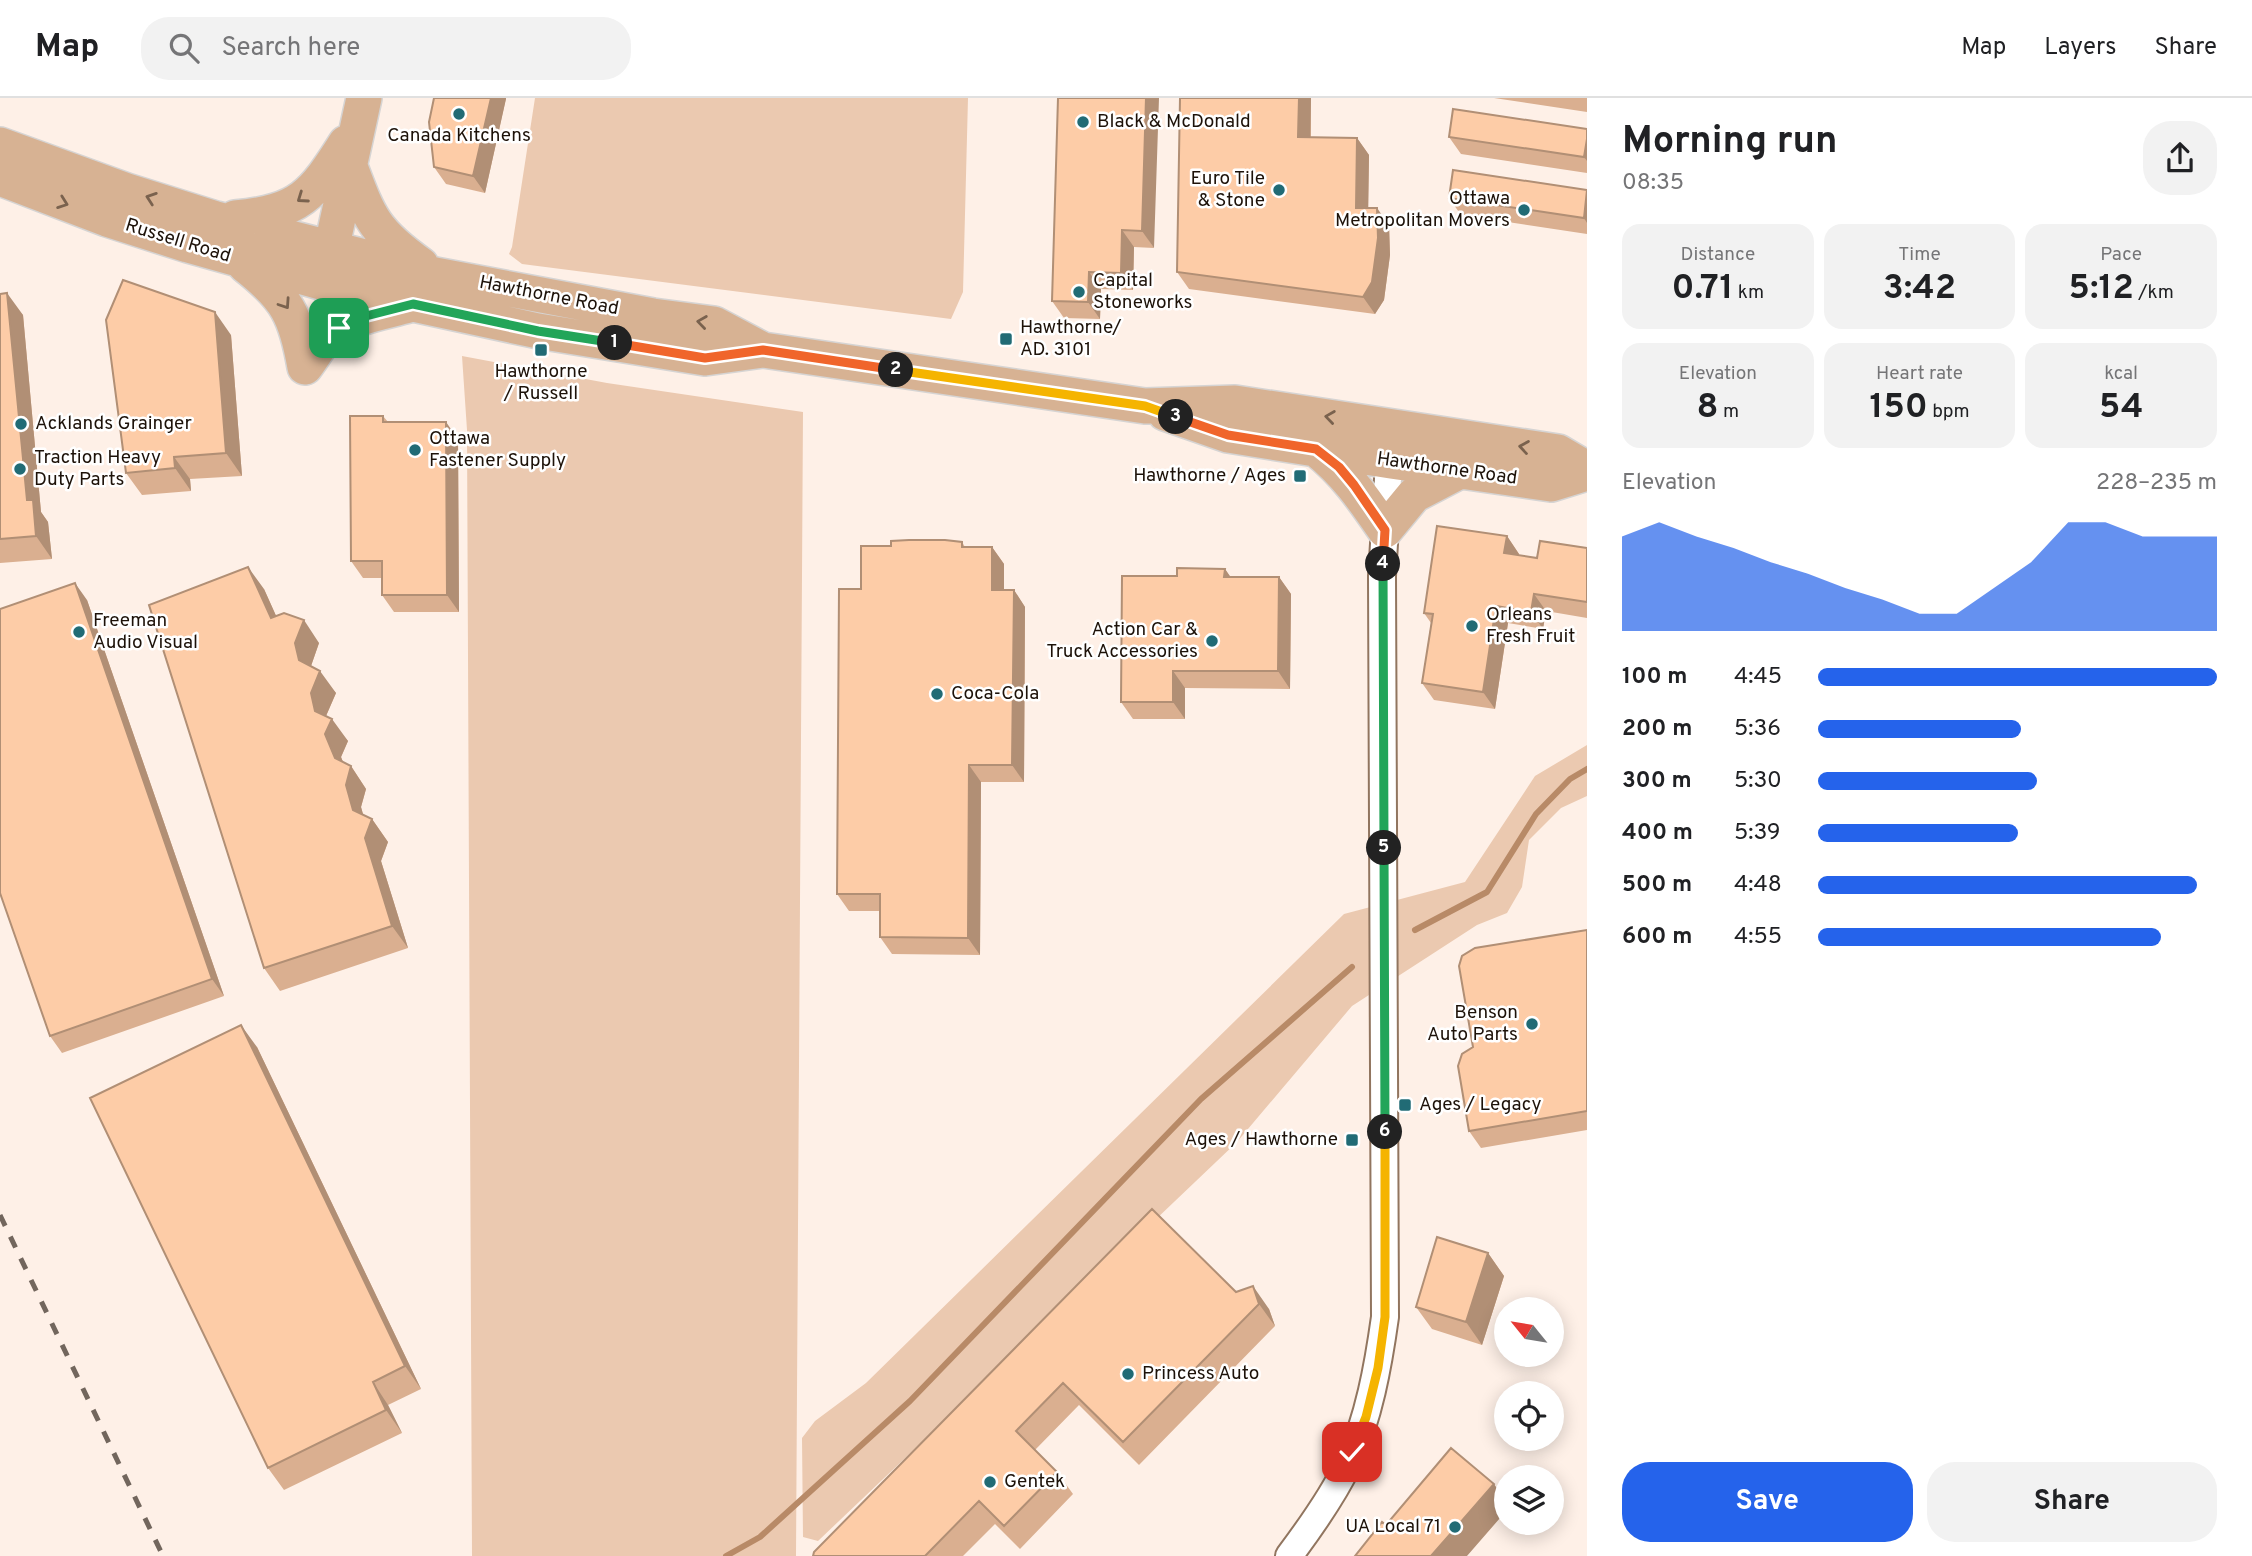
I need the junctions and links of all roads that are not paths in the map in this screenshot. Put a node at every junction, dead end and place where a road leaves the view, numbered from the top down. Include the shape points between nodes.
1 (361, 111) edge
2 (0, 145) edge
3 (349, 164) junction
4 (0, 178) edge
5 (216, 219) junction
6 (331, 248) junction
7 (237, 258) junction
8 (435, 275) junction
9 (324, 283) junction
10 (413, 304) junction
11 (763, 350) junction
12 (1145, 406) junction
13 (1398, 427) junction
14 (1316, 449) junction
15 (1391, 461) junction
16 (1460, 471) junction
17 (1587, 471) edge
18 (1385, 530) junction
19 (1289, 1556) edge

1 - 3 main road
1 -> 5 main road via 320,183 299,202 267,214
5 -> 2 main road, Russell Road
3 - 6 main road
3 - 8 main road via 377,228
4 -> 7 main road, Russell Road via 107,219
5 - 6 main road, Russell Road
6 - 8 main road, Hawthorne Road
6 - 9 main road
7 - 9 main road, Russell Road
7 -> 10 main road via 286,304 299,333 305,367 326,339 348,323
11 -> 8 main road, Hawthorne Road via 714,324
9 - 10 main road, Hawthorne Road
10 - 11 main road, Hawthorne Road via 538,331 705,358
11 - 12 main road, Hawthorne Road
13 -> 12 main road, Hawthorne Road via 1235,403
12 - 14 main road, Hawthorne Road via 1228,435
13 - 15 street
17 -> 13 main road, Hawthorne Road via 1558,452
14 - 15 main road, Hawthorne Road
14 - 18 main road via 1339,467
15 - 16 main road, Hawthorne Road
15 - 18 street
16 - 17 main road, Hawthorne Road via 1551,484
16 - 18 main road via 1414,495
18 - 19 street via 1385,1317 1366,1417 1347,1466

